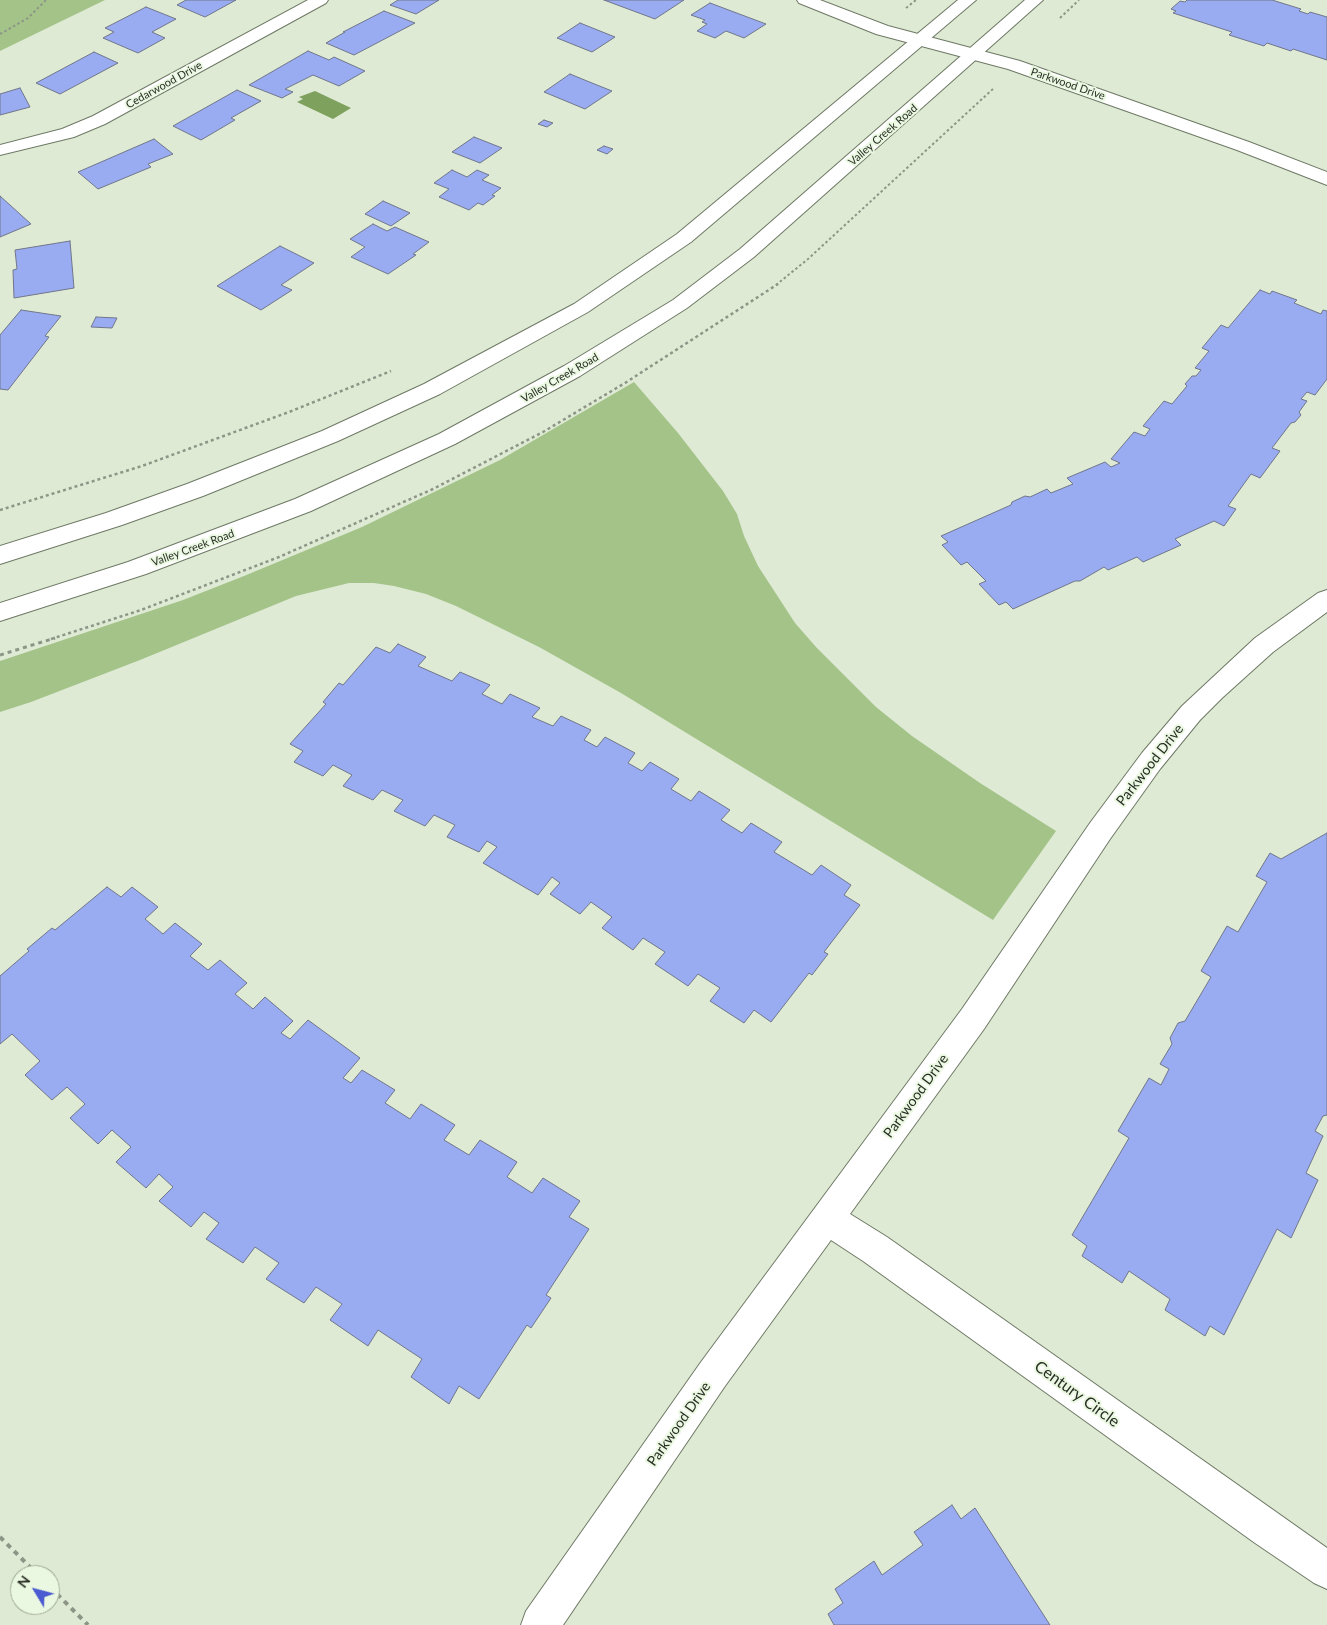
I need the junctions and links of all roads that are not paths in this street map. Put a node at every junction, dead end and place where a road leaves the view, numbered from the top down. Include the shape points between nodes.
1 (320, 0) edge
2 (806, 0) edge
3 (968, 0) edge
4 (1036, 0) edge
5 (859, 6) dead end
6 (844, 16) junction
7 (921, 40) junction
8 (974, 54) junction
9 (0, 150) edge
10 (1327, 179) edge
11 (0, 555) edge
12 (1327, 599) edge
13 (0, 612) edge
14 (826, 1218) junction
15 (1327, 1570) edge
16 (540, 1625) edge

1 - 9 main road, Cedarwood Drive via 99,120 68,133
2 - 6 main road, Parkwood Drive
3 - 7 main road
4 - 8 main road, Valley Creek Road
5 - 6 main road
6 - 7 main road, Parkwood Drive
7 - 8 main road, Parkwood Drive
7 - 11 main road via 684,238 543,330 432,389 330,436 114,519
8 - 10 main road, Parkwood Drive via 1134,107
8 - 13 main road, Valley Creek Road via 726,270 654,321 550,384 429,448 303,505 137,568
12 - 14 main road, Parkwood Drive via 1258,651 1213,691 1169,739 1100,831 973,1018
14 - 15 main road, Century Circle via 875,1249
14 - 16 main road, Parkwood Drive via 713,1374

